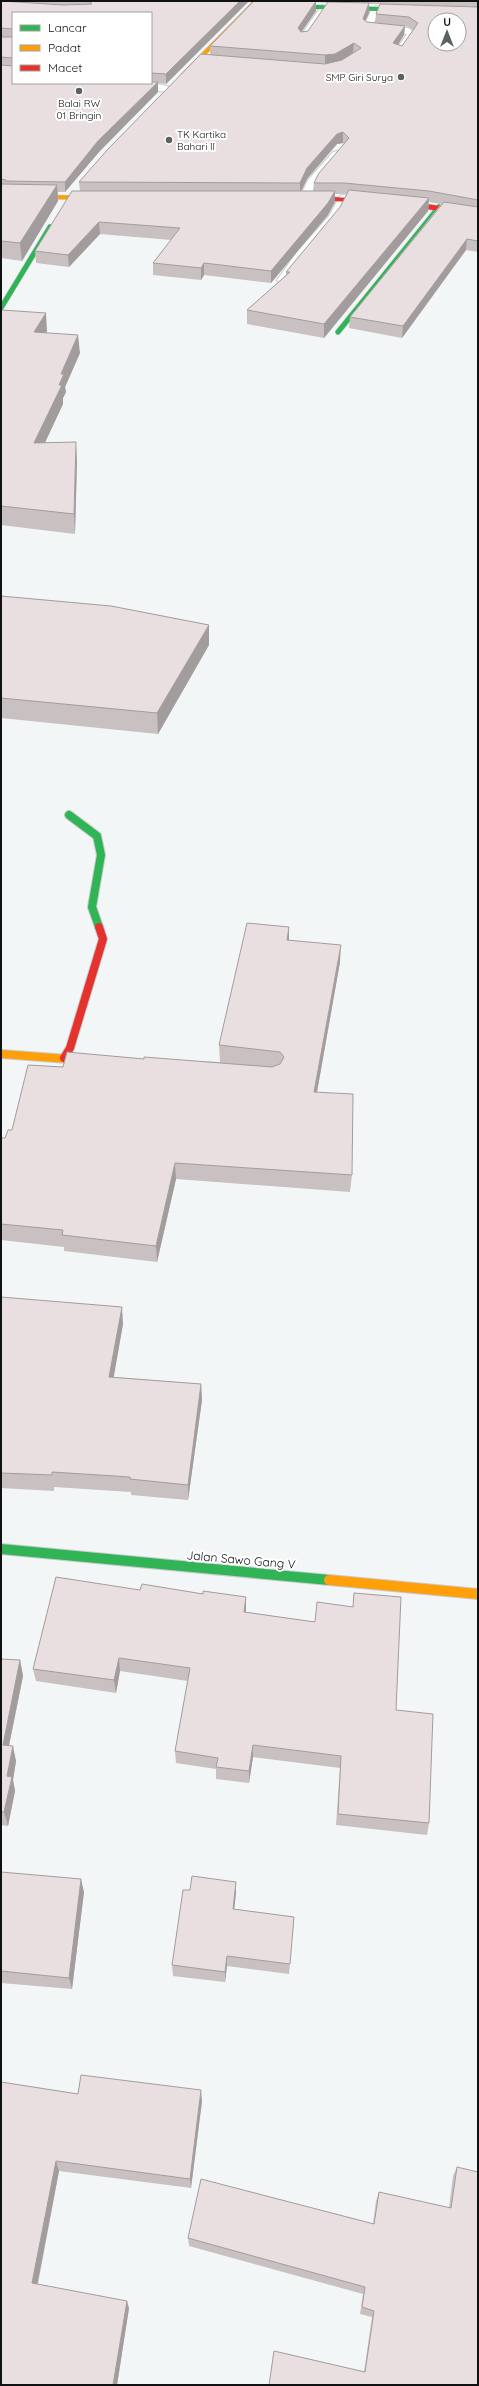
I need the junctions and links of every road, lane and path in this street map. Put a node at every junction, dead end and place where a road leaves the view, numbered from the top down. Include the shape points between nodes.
1 (254, 3) edge
2 (325, 7) junction
3 (376, 9) junction
4 (415, 10) edge
5 (304, 38) edge
6 (399, 52) edge
7 (199, 59) junction
8 (214, 60) edge
9 (122, 84) edge
10 (168, 89) junction
11 (157, 100) edge
12 (342, 147) edge
13 (78, 186) dead end
14 (1, 196) edge
15 (301, 197) joint
16 (344, 198) junction
17 (106, 199) edge
18 (66, 201) junction
19 (439, 207) junction
20 (478, 214) edge
21 (56, 218) edge
22 (277, 287) edge
23 (1, 308) edge
24 (338, 332) dead end
25 (69, 815) dead end
26 (1, 1054) edge
27 (64, 1058) junction
28 (102, 1062) edge
29 (1, 1549) edge
30 (478, 1594) edge

1 - 2 street
1 - 7 street
2 - 3 street
2 - 5 street
3 - 4 street
3 - 6 street via 368,27 408,30 412,33
7 - 8 street
7 - 10 street
9 - 10 street
10 - 11 street
12 - 15 street
13 - 18 street
14 - 18 street
15 - 16 street
16 - 19 street
16 - 22 street via 334,217 300,254 289,274
17 - 18 street
19 - 20 street
19 - 24 street
21 - 23 street
25 - 27 street via 97,836 101,855 92,907 103,938 70,1048
26 - 27 street
27 - 28 street
29 - 30 street, Jalan Sawo Gang V

